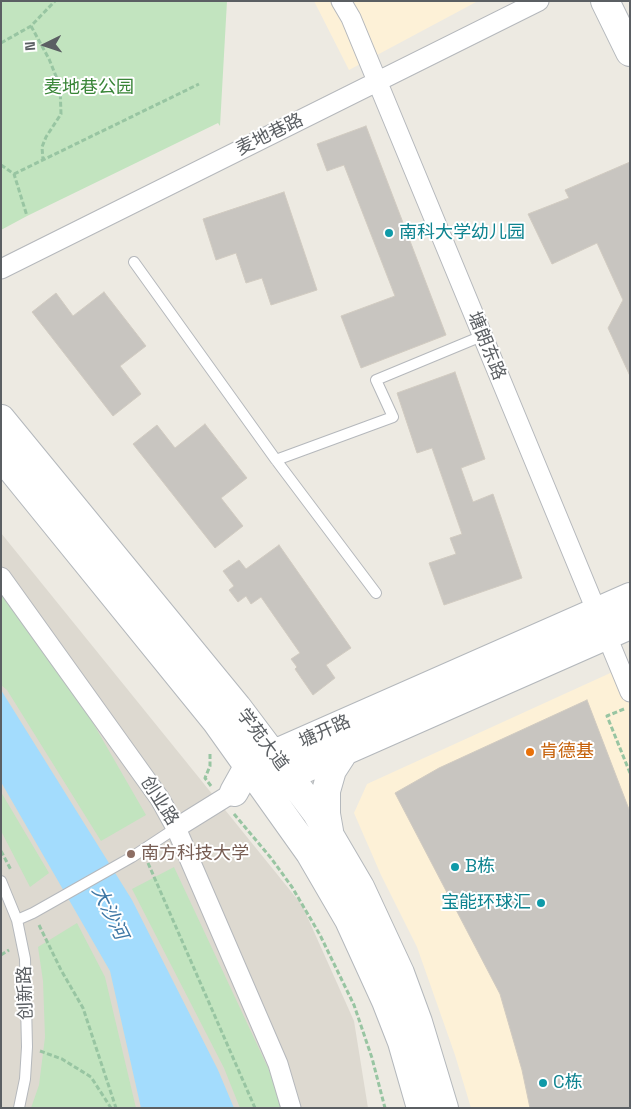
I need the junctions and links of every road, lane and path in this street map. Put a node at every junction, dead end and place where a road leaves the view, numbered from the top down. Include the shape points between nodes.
1 (55, 1) edge
2 (341, 1) edge
3 (538, 1) edge
4 (605, 1) edge
5 (621, 1) edge
6 (630, 19) edge
7 (31, 26) junction
8 (1, 43) edge
9 (630, 52) edge
10 (377, 82) junction
11 (199, 84) dead end
12 (43, 160) junction
13 (1, 165) edge
14 (14, 174) junction
15 (27, 216) dead end
16 (134, 262) dead end
17 (1, 269) edge
18 (482, 336) junction
19 (1, 419) edge
20 (1, 456) edge
21 (276, 460) junction
22 (1, 577) edge
23 (376, 593) dead end
24 (630, 598) edge
25 (611, 624) edge
26 (630, 692) edge
27 (630, 707) edge
28 (346, 750) junction
29 (268, 771) junction
30 (630, 773) edge
31 (234, 792) joint
32 (242, 823) dead end
33 (176, 828) junction
34 (329, 833) junction
35 (143, 850) junction
36 (1, 851) edge
37 (12, 871) dead end
38 (1, 881) edge
39 (33, 913) junction
40 (17, 920) junction
41 (27, 1047) junction
42 (19, 1108) edge
43 (111, 1108) edge
44 (116, 1108) edge
45 (255, 1108) edge
46 (291, 1108) edge
47 (385, 1108) edge
48 (421, 1108) edge
49 (444, 1108) edge

1 - 7 path
2 - 10 street, 塘朗东路
3 - 10 street, 麦地巷路
4 - 9 main road
5 - 6 main road
7 - 8 path
7 - 12 path via 50,58 60,86 60,114 42,147
10 - 17 street, 麦地巷路
10 - 18 street, 塘朗东路
11 - 12 path
12 - 14 path
13 - 14 path
14 - 15 path
16 - 21 lane
18 - 21 lane via 376,380 393,417
18 - 25 street, 塘朗东路
19 - 29 main road, 学苑大道 via 224,692
20 - 29 main road, 学苑大道 via 206,707
21 - 23 lane
22 - 33 street, 创业路 via 160,799
24 - 25 main road, 塘开路
25 - 26 street, 塘朗东路
25 - 28 main road, 塘开路
25 - 29 main road, 塘开路
27 - 30 path via 607,716
28 - 29 main road, 塘开路
28 - 34 main road via 332,770 326,791
29 - 31 main road
29 - 34 main road, 学苑大道 via 316,812
29 - 48 main road, 学苑大道 via 367,956 402,1042
31 - 33 street
32 - 47 path via 282,872 320,935 354,1005
33 - 35 lane
33 - 46 street, 创业路 via 278,1064
34 - 49 main road, 学苑大道 via 360,887 400,973
35 - 39 lane
35 - 45 path
36 - 37 path
38 - 40 lane, 创新路
39 - 40 lane
39 - 44 path via 83,1008
40 - 41 lane, 创新路 via 25,959
41 - 42 lane, 创新路 via 26,1079
41 - 43 path via 62,1059 91,1077

